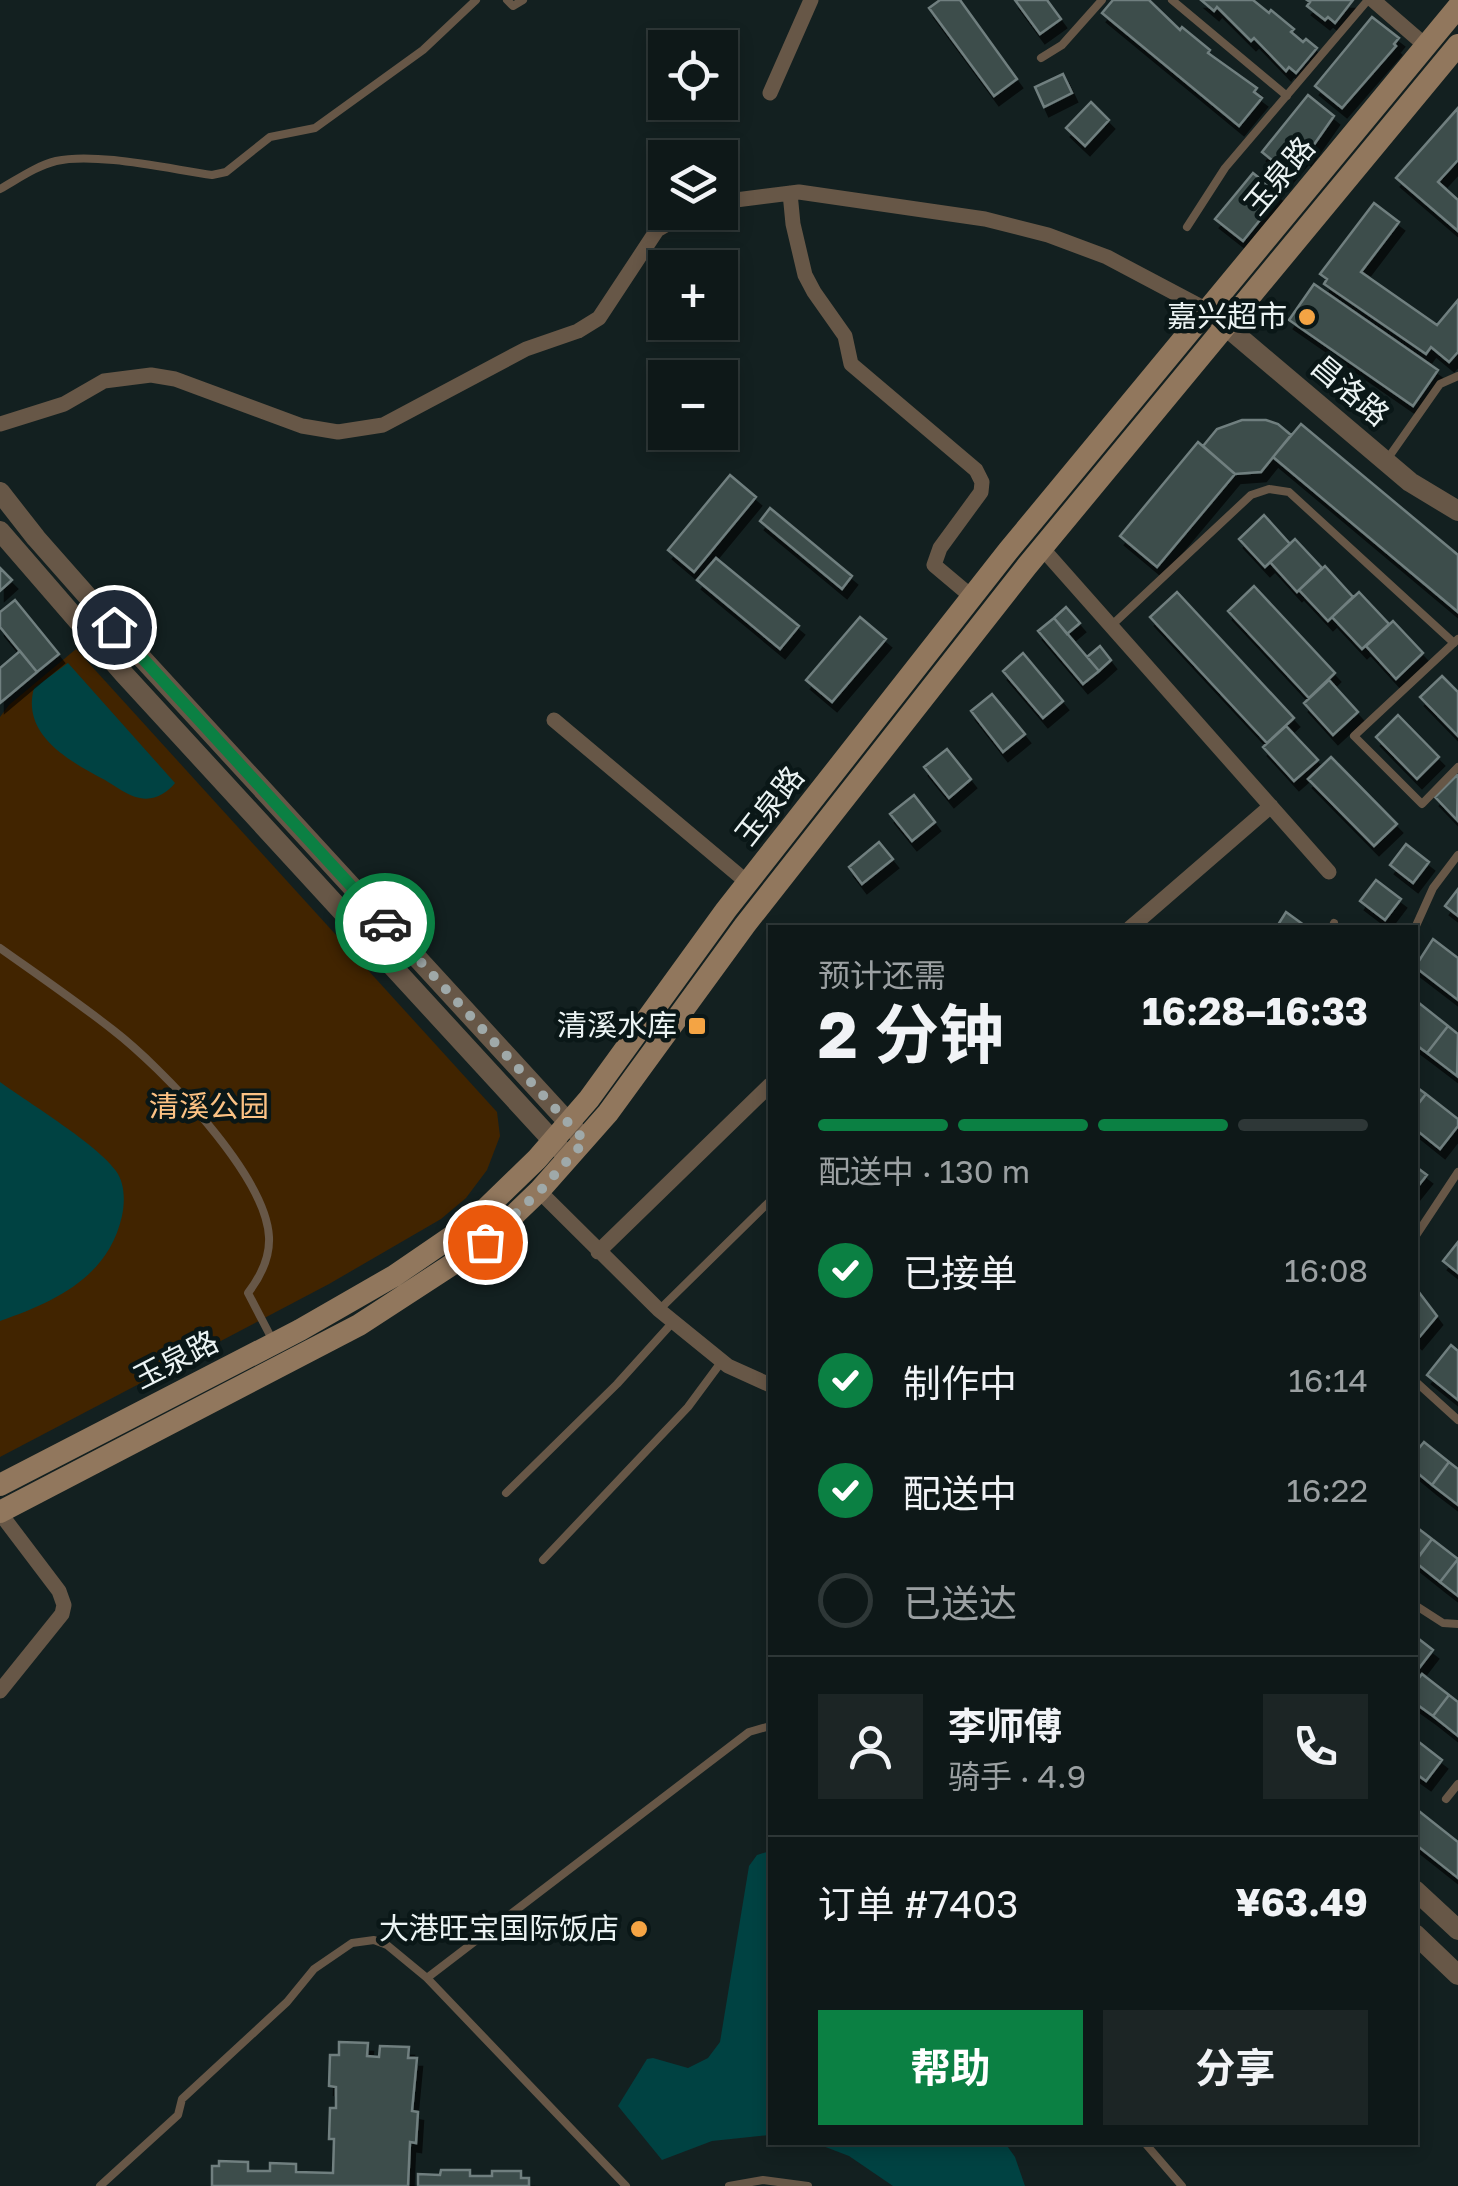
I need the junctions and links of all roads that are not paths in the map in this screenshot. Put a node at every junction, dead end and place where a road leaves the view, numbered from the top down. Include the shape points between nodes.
1 (476, 0) edge
2 (507, 0) edge
3 (523, 0) edge
4 (811, 0) edge
5 (1102, 0) edge
6 (1172, 0) edge
7 (1370, 0) edge
8 (1458, 7) edge
9 (1458, 45) edge
10 (1426, 46) junction
11 (1040, 58) dead end
12 (770, 93) dead end
13 (1286, 96) junction
14 (0, 189) edge
15 (790, 193) junction
16 (738, 200) edge
17 (1186, 226) dead end
18 (656, 230) edge
19 (1217, 318) junction
20 (1458, 376) edge
21 (0, 424) edge
22 (1386, 461) junction
23 (0, 492) edge
24 (1458, 511) edge
25 (0, 531) edge
26 (1042, 548) junction
27 (972, 597) junction
28 (1112, 626) junction
29 (1456, 641) edge
30 (554, 720) dead end
31 (1458, 767) edge
32 (1272, 806) junction
33 (1458, 854) edge
34 (1329, 872) dead end
35 (748, 883) junction
36 (1133, 925) edge
37 (1416, 925) edge
38 (0, 948) edge
39 (768, 1086) edge
40 (569, 1142) junction
41 (1458, 1172) edge
42 (540, 1191) junction
43 (768, 1203) edge
44 (1418, 1232) edge
45 (598, 1252) junction
46 (659, 1310) junction
47 (673, 1322) junction
48 (274, 1343) junction
49 (722, 1361) junction
50 (768, 1384) edge
51 (1418, 1386) edge
52 (1458, 1420) edge
53 (0, 1485) edge
54 (506, 1493) dead end
55 (0, 1512) edge
56 (543, 1560) dead end
57 (1418, 1607) edge
58 (1458, 1624) edge
59 (0, 1691) edge
60 (768, 1727) edge
61 (1458, 1784) edge
62 (1446, 1799) dead end
63 (1418, 1893) edge
64 (1458, 1930) edge
65 (1418, 1937) edge
66 (1458, 1975) edge
67 (427, 1978) junction
68 (1147, 2145) edge
69 (100, 2186) edge
70 (626, 2186) edge
71 (728, 2186) edge
72 (808, 2186) edge
73 (1182, 2186) edge

1 - 14 lane via 423,50 316,128 270,137 226,172 85,158 34,169
2 - 3 lane via 513,6
4 - 12 street
5 - 11 lane via 1062,45
6 - 13 lane
7 - 10 street
7 - 13 lane
8 - 10 main road, 玉泉路
9 - 19 main road, 玉泉路
10 - 19 main road, 玉泉路
13 - 17 lane
15 - 16 street
15 - 19 street via 1018,226 1107,258
15 - 27 street via 806,275 845,336 851,364 982,482 934,566
18 - 21 street via 599,318 383,424 338,432 302,426 152,375 104,381 64,404
19 - 22 street, 昌洛路
19 - 26 main road, 玉泉路
19 - 27 main road, 玉泉路
20 - 22 lane via 1440,384
22 - 24 street, 昌洛路
23 - 40 street
25 - 40 street via 123,673
26 - 28 street
26 - 40 main road, 玉泉路
27 - 35 main road, 玉泉路
28 - 29 lane via 1251,495 1279,489
28 - 32 street
29 - 31 lane via 1354,736 1422,804
30 - 35 street
32 - 34 street
32 - 36 street
33 - 37 lane
35 - 40 main road, 玉泉路
38 - 48 lane via 116,1032 238,1162 267,1223 268,1255 248,1293
39 - 45 street
40 - 42 main road, 玉泉路
40 - 48 main road, 玉泉路 via 432,1251
41 - 44 lane
42 - 45 street
42 - 55 main road, 玉泉路 via 485,1242 391,1306
43 - 46 lane
45 - 46 street
46 - 47 street
47 - 49 street
47 - 54 lane
48 - 53 main road, 玉泉路
49 - 50 street
49 - 56 lane via 688,1407
51 - 52 lane
55 - 59 street via 64,1605
57 - 58 lane
60 - 67 lane via 749,1732
61 - 62 lane
63 - 64 street
65 - 66 street
67 - 69 lane via 387,1945 352,1943 314,1969 288,2002 182,2099 178,2115
67 - 70 lane
68 - 73 lane
71 - 72 lane via 763,2180

